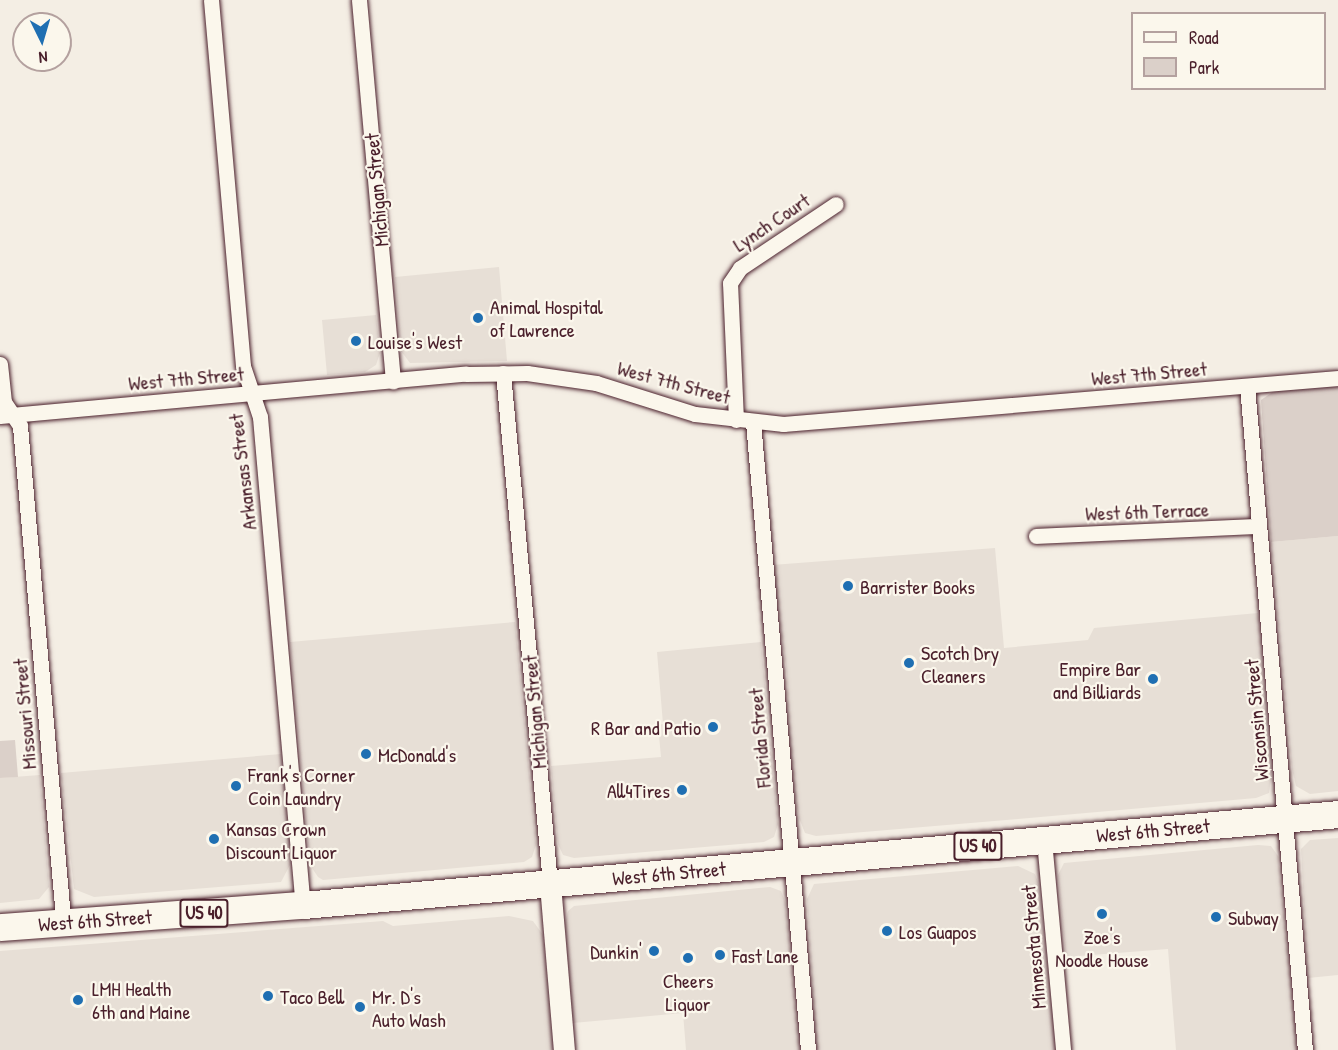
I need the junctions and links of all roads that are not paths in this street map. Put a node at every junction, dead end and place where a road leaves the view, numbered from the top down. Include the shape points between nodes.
1 (211, 0) edge
2 (359, 0) edge
3 (836, 204) dead end
4 (0, 364) edge
5 (503, 373) junction
6 (1338, 378) edge
7 (393, 381) junction
8 (1247, 386) junction
9 (252, 394) junction
10 (6, 415) edge
11 (736, 420) junction
12 (753, 422) junction
13 (1259, 526) junction
14 (1036, 536) dead end
15 (1338, 814) edge
16 (1286, 819) junction
17 (1044, 840) junction
18 (793, 862) junction
19 (550, 884) junction
20 (303, 905) junction
21 (63, 922) junction
22 (0, 927) edge
23 (564, 1050) edge
24 (808, 1050) edge
25 (1064, 1050) edge
26 (1305, 1050) edge

1 - 9 street, Arkansas Street via 243,366
2 - 7 street, Michigan Street
3 - 11 street, Lynch Court via 740,268 729,283
4 - 10 street, Missouri Street
5 - 7 street, West 7th Street
5 - 11 street, West 7th Street via 553,375 596,383 695,414
5 - 19 street, Michigan Street
6 - 8 street, West 7th Street
7 - 9 street, West 7th Street
8 - 12 street, West 7th Street via 832,421
8 - 13 street, Wisconsin Street
9 - 10 street, West 7th Street
9 - 20 street, Arkansas Street via 260,417
10 - 21 street, Missouri Street via 20,426
11 - 12 street, West 7th Street
12 - 18 street, Florida Street via 762,555
13 - 14 street, West 6th Terrace
13 - 16 street, Wisconsin Street
15 - 16 highway, West 6th Street / US 40
16 - 17 highway, West 6th Street / US 40
16 - 26 street, Wisconsin Street
17 - 18 highway, West 6th Street / US 40
17 - 25 street, Minnesota Street
18 - 19 highway, West 6th Street / US 40
18 - 24 street, Florida Street
19 - 20 highway, West 6th Street / US 40
19 - 23 street, Michigan Street
20 - 21 highway, West 6th Street / US 40
21 - 22 highway, West 6th Street / US 40

